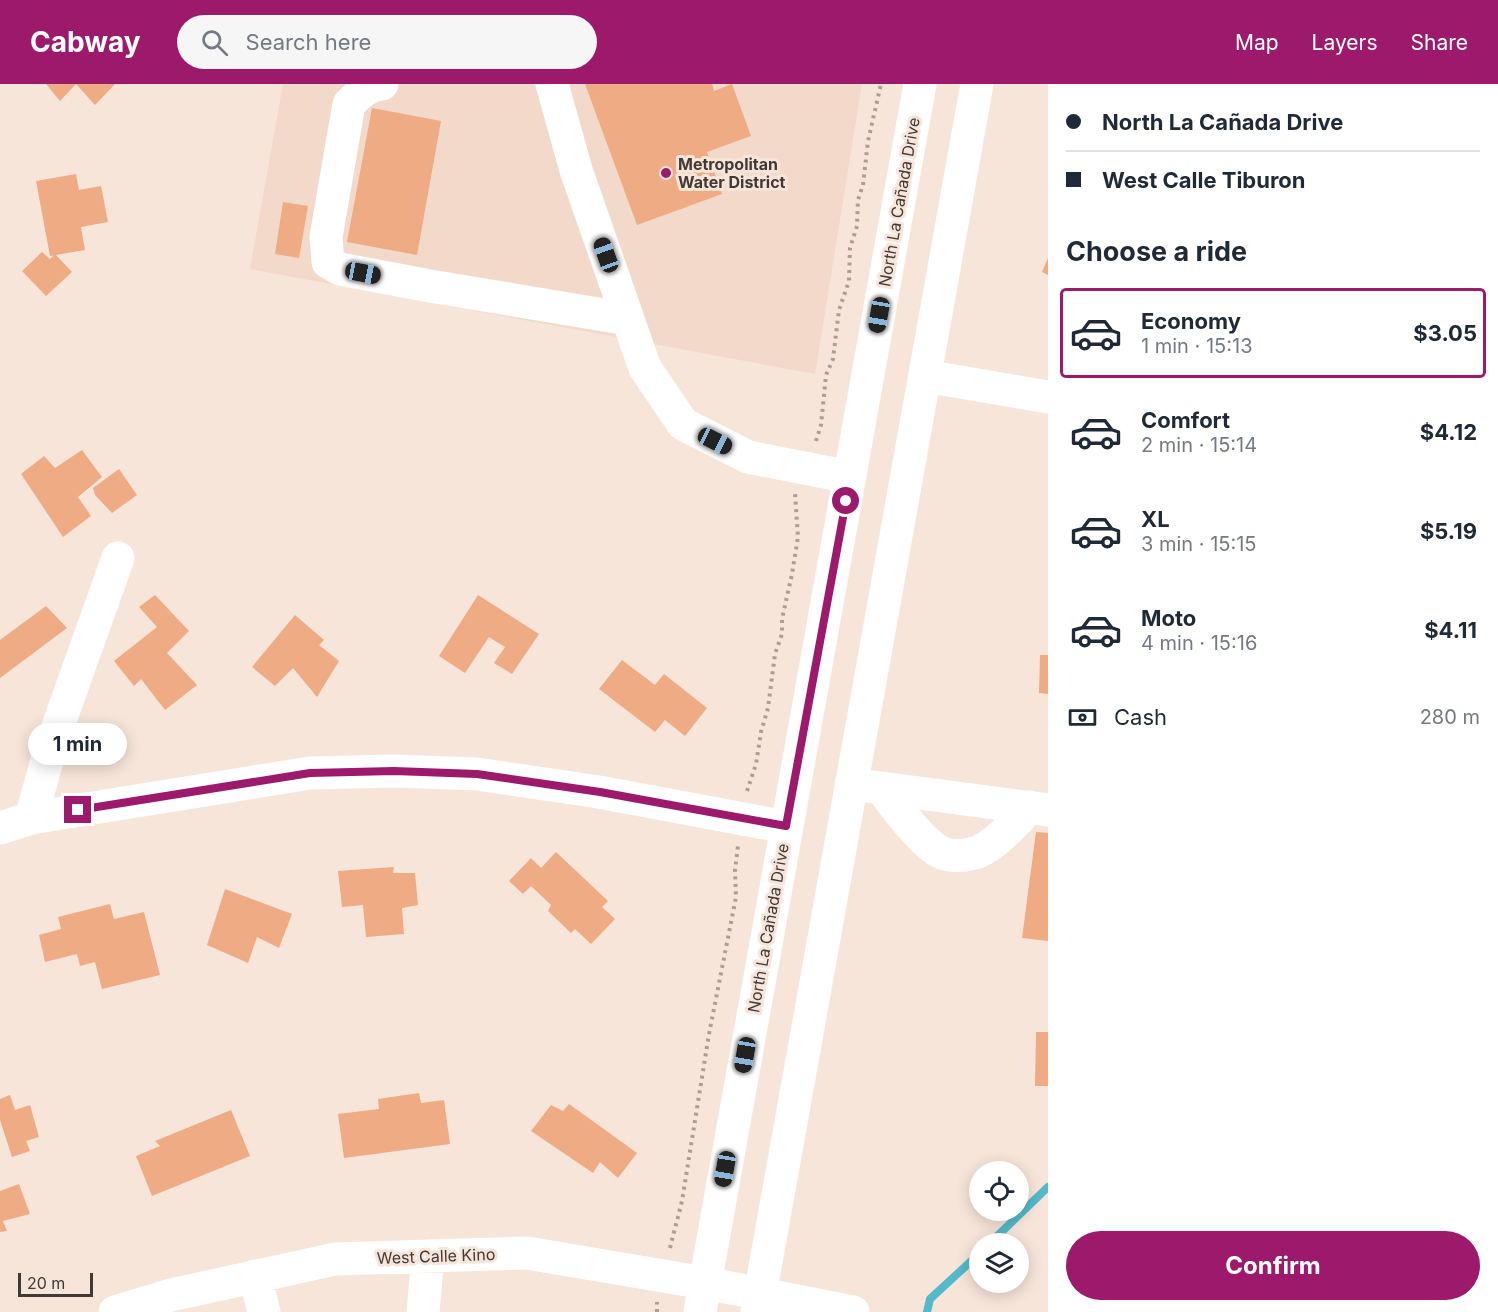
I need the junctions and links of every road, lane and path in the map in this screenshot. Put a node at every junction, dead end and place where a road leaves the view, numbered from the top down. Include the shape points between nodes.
1 (382, 84) edge
2 (552, 84) edge
3 (882, 84) edge
4 (920, 84) edge
5 (977, 84) edge
6 (628, 318) junction
7 (925, 376) junction
8 (1048, 397) edge
9 (797, 467) junction
10 (850, 477) junction
11 (118, 558) dead end
12 (867, 787) junction
13 (1039, 808) edge
14 (741, 817) junction
15 (31, 818) junction
16 (786, 826) junction
17 (0, 828) edge
18 (428, 1256) junction
19 (660, 1275) junction
20 (255, 1276) junction
21 (702, 1297) edge
22 (209, 1300) edge
23 (758, 1303) edge
24 (115, 1312) edge
25 (264, 1312) edge
26 (423, 1312) edge
27 (657, 1312) edge
28 (853, 1312) edge

1 - 6 main road via 361,92 349,104 327,237 328,262 340,269 419,284
2 - 6 main road via 576,170
3 - 9 path via 858,200 849,281 826,375 821,425 814,444
4 - 10 main road, North La Cañada Drive
5 - 7 main road
6 - 9 main road via 645,368 683,424 748,457
7 - 8 main road
7 - 12 main road
9 - 10 main road
9 - 14 path via 798,537 782,634 774,654 768,708
10 - 16 main road, North La Cañada Drive
11 - 15 main road via 51,746
12 - 13 main road
12 - 13 main road via 939,852 951,856 979,851
12 - 23 main road
14 - 15 main road via 477,774 394,771 310,773
14 - 16 main road
14 - 19 path via 736,897 682,1201
15 - 17 main road
16 - 21 main road, North La Cañada Drive
18 - 19 main road, West Calle Kino via 527,1254
18 - 20 main road, West Calle Kino via 335,1259
18 - 26 main road
19 - 21 main road, West Calle Kino
19 - 27 path
20 - 22 main road, West Calle Kino
20 - 25 main road
21 - 23 main road, West Calle Kino
22 - 24 main road, West Calle Kino via 171,1294
23 - 28 main road, West Calle Kino

